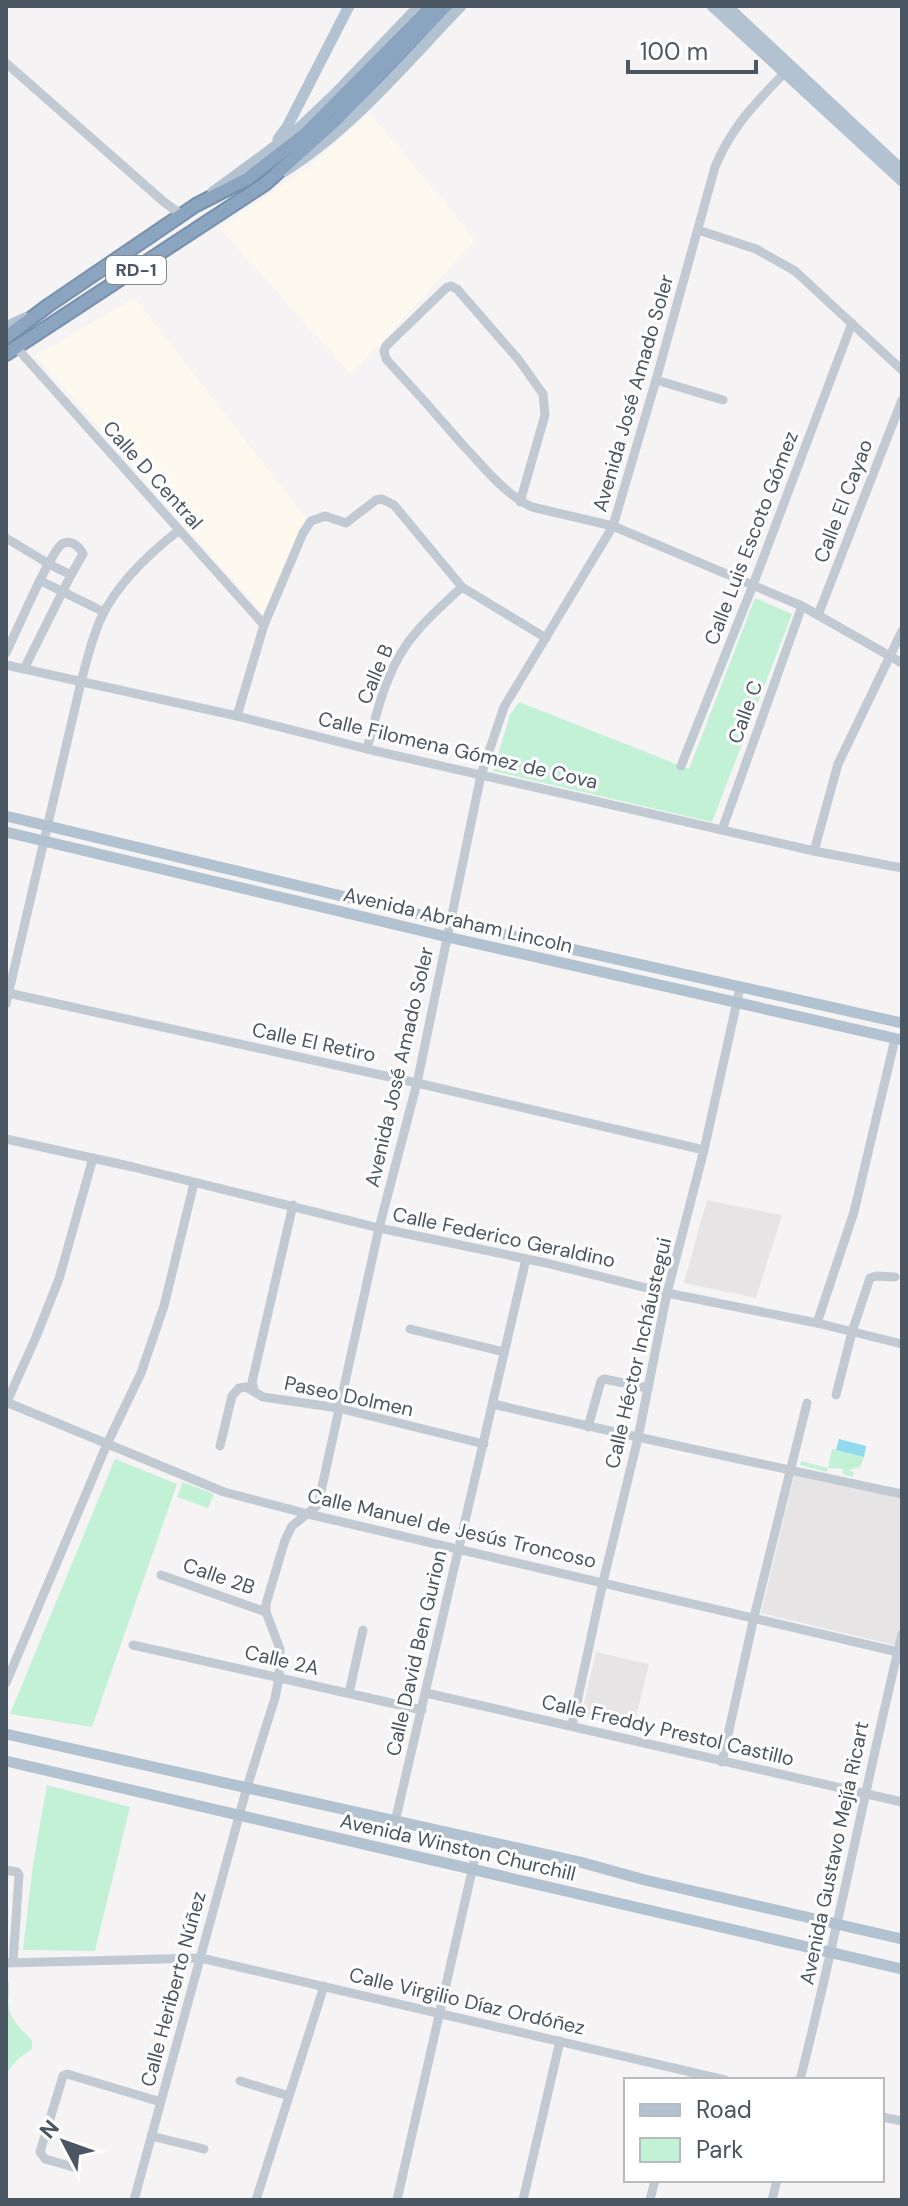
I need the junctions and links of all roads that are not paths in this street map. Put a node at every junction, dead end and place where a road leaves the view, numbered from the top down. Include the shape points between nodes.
1 (349, 6) edge
2 (419, 6) edge
3 (432, 6) edge
4 (445, 6) edge
5 (461, 6) edge
6 (712, 6) edge
7 (727, 6) edge
8 (6, 63) edge
9 (787, 70) junction
10 (359, 89) junction
11 (268, 153) junction
12 (902, 170) edge
13 (902, 181) edge
14 (265, 184) junction
15 (196, 205) junction
16 (182, 215) junction
17 (698, 230) junction
18 (40, 311) junction
19 (852, 323) junction
20 (6, 327) edge
21 (6, 337) edge
22 (11, 351) edge
23 (902, 370) edge
24 (656, 380) junction
25 (723, 400) dead end
26 (902, 400) edge
27 (520, 502) junction
28 (613, 526) junction
29 (178, 531) junction
30 (6, 538) edge
31 (49, 564) junction
32 (71, 575) junction
33 (41, 581) junction
34 (753, 585) junction
35 (462, 587) junction
36 (63, 590) junction
37 (802, 606) junction
38 (104, 612) junction
39 (818, 615) junction
40 (264, 625) junction
41 (902, 631) edge
42 (546, 638) junction
43 (6, 653) edge
44 (889, 656) junction
45 (902, 663) edge
46 (6, 665) edge
47 (24, 669) junction
48 (81, 682) junction
49 (237, 716) junction
50 (367, 749) junction
51 (681, 766) dead end
52 (481, 775) junction
53 (6, 816) edge
54 (47, 826) junction
55 (722, 830) junction
56 (6, 832) edge
57 (44, 842) junction
58 (814, 851) junction
59 (902, 868) edge
60 (451, 922) junction
61 (448, 937) junction
62 (740, 988) junction
63 (7, 998) edge
64 (736, 1003) junction
65 (902, 1023) edge
66 (898, 1040) edge
67 (417, 1083) junction
68 (6, 1139) edge
69 (704, 1150) junction
70 (93, 1158) junction
71 (194, 1183) junction
72 (293, 1205) junction
73 (379, 1228) junction
74 (526, 1259) junction
75 (895, 1277) dead end
76 (667, 1293) junction
77 (817, 1323) junction
78 (410, 1329) dead end
79 (852, 1332) junction
80 (902, 1344) edge
81 (504, 1352) junction
82 (648, 1388) junction
83 (254, 1390) junction
84 (836, 1395) dead end
85 (6, 1403) edge
86 (807, 1403) dead end
87 (493, 1404) junction
88 (338, 1408) junction
89 (588, 1427) junction
90 (638, 1438) junction
91 (107, 1444) junction
92 (484, 1444) junction
93 (220, 1446) dead end
94 (791, 1469) junction
95 (902, 1494) edge
96 (308, 1514) junction
97 (459, 1549) junction
98 (161, 1575) dead end
99 (603, 1582) junction
100 (266, 1612) junction
101 (754, 1617) junction
102 (363, 1630) dead end
103 (902, 1634) edge
104 (133, 1645) dead end
105 (900, 1652) edge
106 (279, 1678) junction
107 (6, 1683) edge
108 (349, 1693) junction
109 (426, 1693) junction
110 (422, 1710) junction
111 (572, 1725) junction
112 (6, 1734) edge
113 (6, 1761) edge
114 (722, 1762) junction
115 (247, 1787) junction
116 (865, 1794) junction
117 (902, 1802) edge
118 (240, 1815) junction
119 (395, 1822) junction
120 (479, 1840) junction
121 (474, 1869) junction
122 (6, 1870) edge
123 (836, 1924) junction
124 (902, 1939) edge
125 (829, 1952) junction
126 (201, 1958) junction
127 (9, 1963) edge
128 (902, 1969) edge
129 (324, 1986) junction
130 (439, 2013) junction
131 (560, 2041) junction
132 (679, 2075) edge
133 (707, 2078) edge
134 (801, 2078) edge
135 (240, 2081) dead end
136 (289, 2096) junction
137 (161, 2102) junction
138 (151, 2136) junction
139 (204, 2149) dead end
140 (73, 2167) dead end
141 (134, 2200) edge
142 (256, 2200) edge
143 (397, 2200) edge
144 (523, 2200) edge

1 - 11 main road via 287,127
2 - 11 main road, RD-1 via 336,93
3 - 10 highway, RD-1
4 - 10 highway, RD-1
5 - 14 main road, RD-1 via 367,103 306,158
6 - 9 main road
7 - 9 main road
8 - 16 street
9 - 12 main road
9 - 13 main road
9 - 17 street, Avenida José Amado Soler via 734,129 715,167
10 - 14 highway, RD-1
10 - 15 highway, RD-1 via 247,179
11 - 15 main road, RD-1
14 - 22 highway, RD-1
15 - 16 highway, RD-1
16 - 18 highway, RD-1
17 - 19 street via 776,259
17 - 24 street, Avenida José Amado Soler
18 - 20 main road, RD-1
18 - 21 highway, RD-1
19 - 23 street
19 - 34 street, Calle Luis Escoto Gómez
22 - 29 street, Calle D Central
24 - 25 street
24 - 28 street, Avenida José Amado Soler
26 - 39 street, Calle El Cayao
27 - 27 street via 545,415 543,394 451,286 386,346 386,359
27 - 28 street
28 - 34 street
28 - 42 street, Avenida José Amado Soler
29 - 38 street via 133,574
29 - 40 street, Calle D Central
30 - 31 street
31 - 32 street
31 - 32 street via 61,545 71,543 83,554
31 - 33 street
32 - 36 street
33 - 36 street
33 - 43 street
34 - 37 street
34 - 51 street, Calle Luis Escoto Gómez
35 - 40 street via 394,505 376,500 346,523 325,516 311,521
35 - 42 street
35 - 50 street, Calle B via 401,653 383,690
36 - 38 street
36 - 47 street
37 - 39 street
37 - 55 street, Calle C
38 - 48 street
39 - 44 street
40 - 49 street
41 - 44 street
42 - 52 street, Avenida José Amado Soler via 504,707
44 - 45 street
44 - 58 street via 838,764
46 - 47 street, Calle Filomena Gómez de Cova
47 - 48 street, Calle Filomena Gómez de Cova
48 - 49 street, Calle Filomena Gómez de Cova
48 - 54 street
49 - 50 street, Calle Filomena Gómez de Cova
50 - 52 street, Calle Filomena Gómez de Cova
52 - 55 street, Calle Filomena Gómez de Cova
52 - 60 street, Avenida José Amado Soler
53 - 54 main road, Avenida Abraham Lincoln
54 - 57 street
54 - 60 main road, Avenida Abraham Lincoln
55 - 58 street, Calle Filomena Gómez de Cova
56 - 57 main road, Avenida Abraham Lincoln
57 - 61 main road, Avenida Abraham Lincoln
57 - 63 street
58 - 59 street, Calle Filomena Gómez de Cova
60 - 61 street, Avenida José Amado Soler
60 - 62 main road, Avenida Abraham Lincoln
61 - 64 main road, Avenida Abraham Lincoln
61 - 67 street, Avenida José Amado Soler
62 - 64 street, Calle Héctor Incháustegui
62 - 65 main road, Avenida Abraham Lincoln
63 - 67 street, Calle El Retiro
64 - 66 main road, Avenida Abraham Lincoln
64 - 69 street, Calle Héctor Incháustegui
66 - 77 street via 854,1212
67 - 69 street, Calle El Retiro
67 - 73 street, Avenida José Amado Soler
68 - 70 street, Calle Federico Geraldino
69 - 76 street, Calle Héctor Incháustegui
70 - 71 street, Calle Federico Geraldino
70 - 85 street via 59,1279
71 - 72 street, Calle Federico Geraldino
71 - 91 street via 164,1306 141,1373
72 - 73 street, Calle Federico Geraldino
72 - 83 street, Paseo Dolmen
73 - 74 street, Calle Federico Geraldino
73 - 88 street, Avenida José Amado Soler
74 - 76 street, Calle Federico Geraldino
74 - 81 street, Calle David Ben Gurion
75 - 79 street via 870,1278
76 - 77 street, Calle Federico Geraldino
76 - 82 street, Calle Héctor Incháustegui
77 - 79 street, Calle Federico Geraldino
78 - 81 street
79 - 80 street, Calle Federico Geraldino
79 - 84 street
81 - 87 street, Calle David Ben Gurion
82 - 89 street via 604,1379
82 - 90 street, Calle Héctor Incháustegui
83 - 88 street, Paseo Dolmen via 263,1397
83 - 93 street via 235,1391
85 - 91 street, Calle Manuel de Jesús Troncoso
86 - 94 street
87 - 89 street
87 - 92 street, Calle David Ben Gurion
88 - 92 street, Paseo Dolmen
88 - 96 street, Avenida José Amado Soler via 318,1505
89 - 90 street
90 - 94 street
90 - 99 street, Calle Héctor Incháustegui
91 - 96 street, Calle Manuel de Jesús Troncoso via 224,1492
91 - 107 street
92 - 97 street, Calle David Ben Gurion
94 - 95 street
94 - 101 street
96 - 97 street, Calle Manuel de Jesús Troncoso
96 - 100 street, Avenida José Amado Soler via 293,1523 285,1540
97 - 99 street, Calle Manuel de Jesús Troncoso
97 - 109 street, Calle David Ben Gurion
98 - 100 street, Calle 2B
99 - 101 street, Calle Manuel de Jesús Troncoso
99 - 111 street, Calle Héctor Incháustegui
100 - 106 street via 280,1649
101 - 105 street, Calle Manuel de Jesús Troncoso
101 - 114 street
102 - 108 street
103 - 105 street, Avenida Gustavo Mejía Ricart
104 - 106 street, Calle 2A
105 - 116 street, Avenida Gustavo Mejía Ricart
106 - 108 street, Calle 2A
106 - 115 street
108 - 110 street, Calle 2A
109 - 110 street, Calle David Ben Gurion
109 - 111 street, Calle Freddy Prestol Castillo
110 - 119 street, Calle David Ben Gurion
111 - 114 street, Calle Freddy Prestol Castillo
112 - 115 main road, Avenida Winston Churchill
113 - 118 main road, Avenida Winston Churchill
114 - 116 street, Calle Freddy Prestol Castillo
115 - 118 street, Calle Heriberto Núñez
115 - 119 main road, Avenida Winston Churchill
116 - 117 street, Calle Freddy Prestol Castillo
116 - 123 street, Avenida Gustavo Mejía Ricart
118 - 121 main road, Avenida Winston Churchill
118 - 126 street, Calle Heriberto Núñez
119 - 120 main road, Avenida Winston Churchill
120 - 121 street
120 - 123 main road, Avenida Winston Churchill
121 - 125 main road, Avenida Winston Churchill
121 - 130 street
122 - 127 street via 19,1875
123 - 124 main road, Avenida Winston Churchill
123 - 125 street, Avenida Gustavo Mejía Ricart
125 - 128 main road, Avenida Winston Churchill
125 - 134 street, Avenida Gustavo Mejía Ricart
126 - 127 street, Calle Virgilio Díaz Ordóñez
126 - 129 street, Calle Virgilio Díaz Ordóñez
126 - 137 street, Calle Heriberto Núñez
129 - 130 street, Calle Virgilio Díaz Ordóñez
129 - 136 street
130 - 131 street, Calle Virgilio Díaz Ordóñez
130 - 143 street
131 - 132 street, Calle Virgilio Díaz Ordóñez
131 - 144 street
132 - 133 street, Calle Virgilio Díaz Ordóñez
135 - 136 street
136 - 142 street
137 - 138 street, Calle Heriberto Núñez
137 - 140 street via 63,2076 40,2152 45,2159
138 - 139 street
138 - 141 street, Calle Heriberto Núñez

